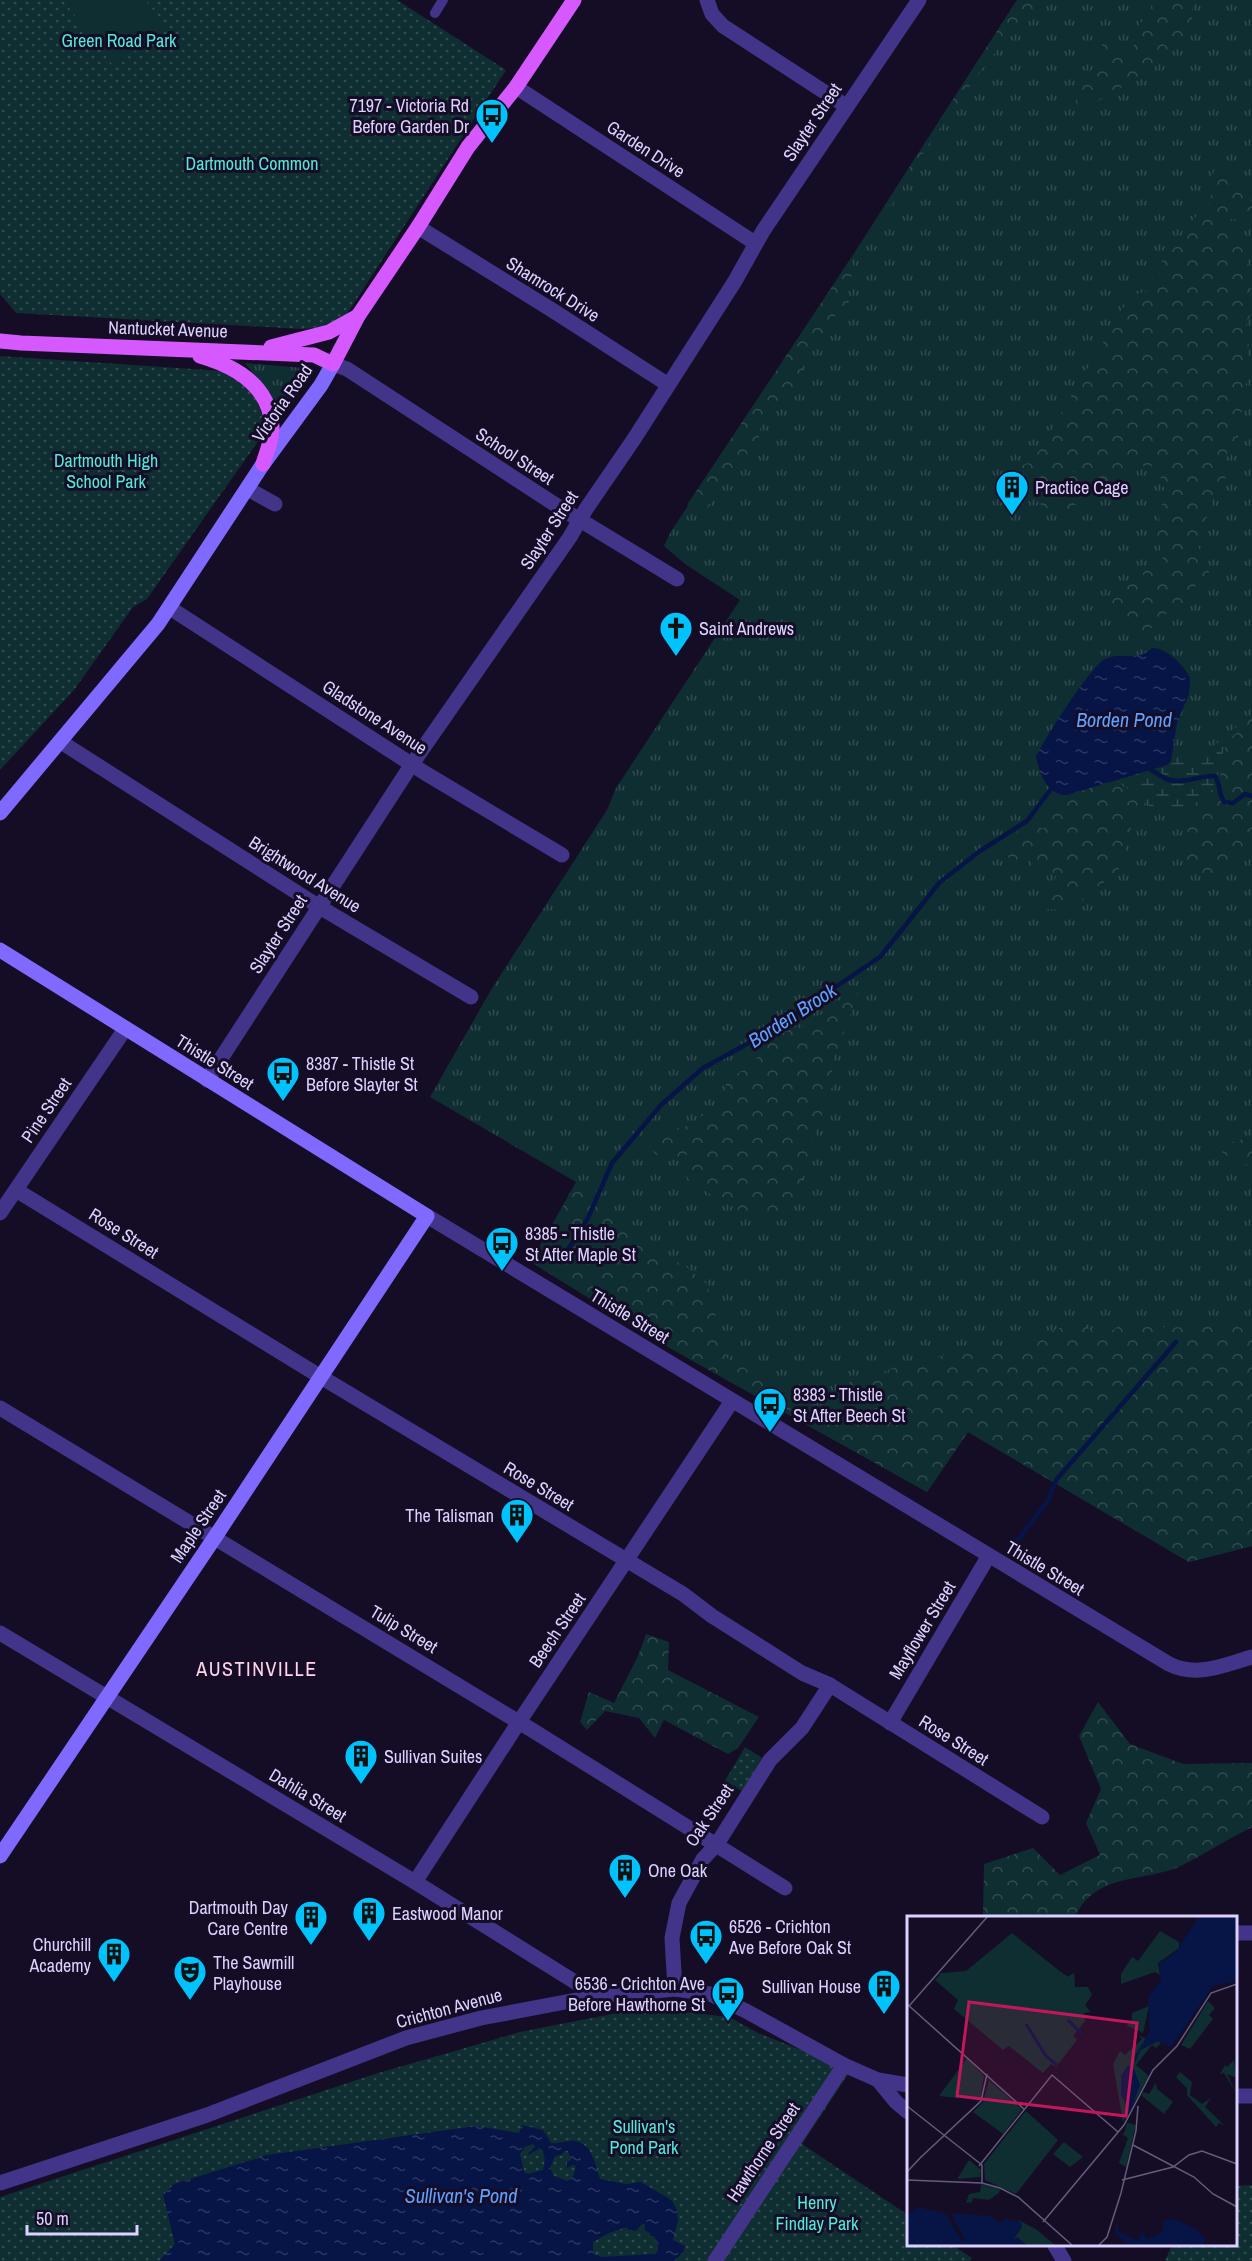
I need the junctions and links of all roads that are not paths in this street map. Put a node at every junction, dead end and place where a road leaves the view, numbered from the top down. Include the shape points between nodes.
1 (443, 0) edge
2 (574, 0) edge
3 (707, 0) edge
4 (919, 0) edge
5 (435, 13) dead end
6 (516, 87) junction
7 (846, 106) junction
8 (418, 227) junction
9 (755, 243) junction
10 (358, 316) junction
11 (0, 340) edge
12 (180, 350) junction
13 (253, 351) junction
14 (333, 364) junction
15 (667, 384) junction
16 (263, 464) junction
17 (248, 489) junction
18 (275, 504) dead end
19 (581, 521) junction
20 (677, 579) dead end
21 (170, 608) junction
22 (61, 742) junction
23 (412, 764) junction
24 (0, 813) edge
25 (562, 855) dead end
26 (318, 906) junction
27 (0, 950) edge
28 (471, 997) dead end
29 (125, 1029) junction
30 (207, 1080) junction
31 (16, 1190) junction
32 (0, 1213) edge
33 (427, 1216) junction
34 (321, 1377) junction
35 (732, 1401) junction
36 (0, 1408) edge
37 (215, 1537) junction
38 (988, 1557) junction
39 (626, 1562) junction
40 (0, 1633) edge
41 (1252, 1657) edge
42 (830, 1685) junction
43 (108, 1698) junction
44 (519, 1722) junction
45 (890, 1723) junction
46 (1042, 1817) dead end
47 (717, 1844) junction
48 (0, 1856) edge
49 (415, 1882) junction
50 (785, 1888) dead end
51 (675, 1989) junction
52 (592, 1997) junction
53 (844, 2065) junction
54 (878, 2080) junction
55 (907, 2085) edge
56 (907, 2110) edge
57 (0, 2183) edge
58 (1055, 2246) edge
59 (715, 2261) edge
60 (1064, 2261) edge

1 - 5 street
2 - 6 main road, Victoria Road
3 - 7 street via 712,14 723,26
4 - 7 street, Slayter Street
6 - 8 main road, Victoria Road via 468,147
6 - 9 street, Garden Drive
7 - 9 street, Slayter Street
8 - 10 main road, Victoria Road
8 - 15 street, Shamrock Drive
9 - 15 street, Slayter Street via 735,281
10 - 13 main road via 329,332
10 - 14 main road, Victoria Road
11 - 12 main road, Nantucket Avenue
12 - 13 main road, Nantucket Avenue
12 - 16 main road via 221,362 261,390 273,428
13 - 14 main road, Nantucket Avenue via 314,355
14 - 16 main road, Victoria Road
14 - 19 street, School Street via 347,369
15 - 19 street, Slayter Street
16 - 17 main road, Victoria Road
17 - 18 street
17 - 21 main road, Victoria Road
19 - 20 street, School Street
19 - 23 street, Slayter Street
21 - 22 main road, Victoria Road
21 - 23 street, Gladstone Avenue
22 - 24 main road, Victoria Road
22 - 26 street, Brightwood Avenue
23 - 25 street, Gladstone Avenue
23 - 26 street, Slayter Street
26 - 28 street, Brightwood Avenue
26 - 30 street, Slayter Street
27 - 29 main road, Thistle Street
29 - 30 main road, Thistle Street
29 - 31 street, Pine Street
30 - 33 main road, Thistle Street
31 - 32 street, Pine Street
31 - 34 street, Rose Street
33 - 34 main road, Maple Street
33 - 35 street, Thistle Street
34 - 37 main road, Maple Street
34 - 39 street, Rose Street
35 - 38 street, Thistle Street
35 - 39 street, Beech Street
36 - 37 street, Tulip Street
37 - 43 main road, Maple Street
37 - 44 street, Tulip Street
38 - 41 street, Thistle Street via 1180,1670 1203,1670
38 - 45 street, Mayflower Street
39 - 42 street, Rose Street via 683,1594 712,1617 802,1673
39 - 44 street, Beech Street
40 - 43 street, Dahlia Street
42 - 45 street, Rose Street
42 - 47 street, Oak Street via 802,1728 770,1760
43 - 48 main road, Maple Street
43 - 49 street, Dahlia Street
44 - 47 street, Tulip Street
44 - 49 street, Beech Street
45 - 46 street, Rose Street
47 - 50 street, Tulip Street
47 - 51 street, Oak Street via 702,1859 680,1903 672,1938
49 - 52 street, Dahlia Street via 584,1987
51 - 52 street, Crichton Avenue
51 - 53 street, Crichton Avenue via 710,1994
52 - 57 street, Crichton Avenue via 481,2018 406,2038 207,2115
53 - 54 street, Crichton Avenue
53 - 59 street, Hawthorne Street
54 - 55 street, Crichton Avenue
54 - 56 street
58 - 60 street

